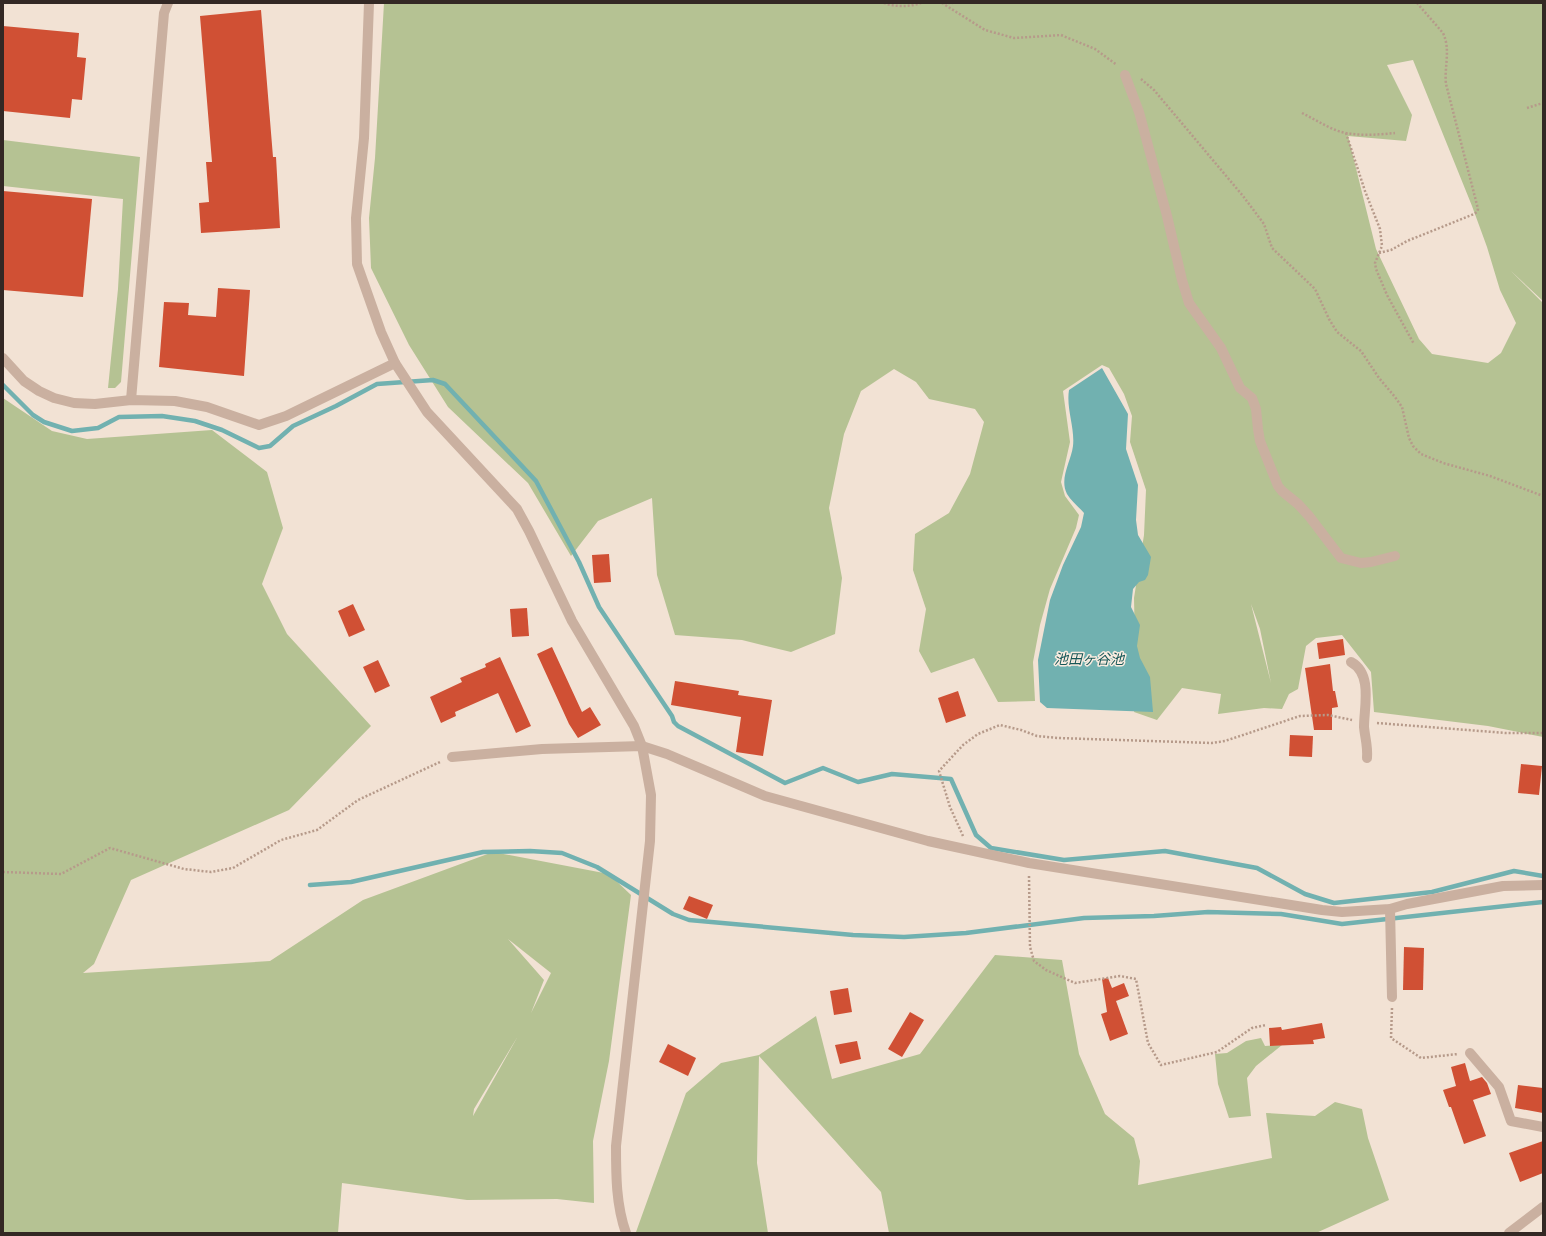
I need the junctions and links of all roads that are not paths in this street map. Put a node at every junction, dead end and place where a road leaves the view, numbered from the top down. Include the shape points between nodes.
1 (168, 3) edge
2 (369, 3) edge
3 (1125, 74) road end
4 (3, 358) edge
5 (395, 364) junction
6 (131, 400) junction
7 (1395, 556) dead end
8 (1351, 662) dead end
9 (642, 746) junction
10 (452, 757) road end
11 (1367, 758) dead end
12 (1543, 885) edge
13 (1390, 909) junction
14 (1392, 997) road end
15 (1470, 1053) road end
16 (1543, 1127) edge
17 (1543, 1208) edge
18 (626, 1233) edge
19 (1509, 1233) edge

1 - 6 street via 164,13
2 - 5 street via 364,138 356,218 357,264
3 - 7 street via 1141,119 1189,303 1220,348 1240,388 1252,398 1260,441 1278,486 1309,516 1341,558 1361,563
4 - 6 street via 24,381 54,398 74,403 95,404
5 - 6 street via 286,416 259,425 207,407 175,401
5 - 9 street via 427,412 517,509 572,621 634,726
8 - 11 street via 1362,672 1365,687 1364,727
9 - 10 street via 542,749
9 - 13 street via 667,754 765,796 969,850 1029,863 1322,910 1342,912
9 - 18 street via 651,795 650,840 616,1146 616,1181
12 - 13 street via 1503,886
13 - 14 street
15 - 16 street via 1499,1087 1511,1121
17 - 19 street

